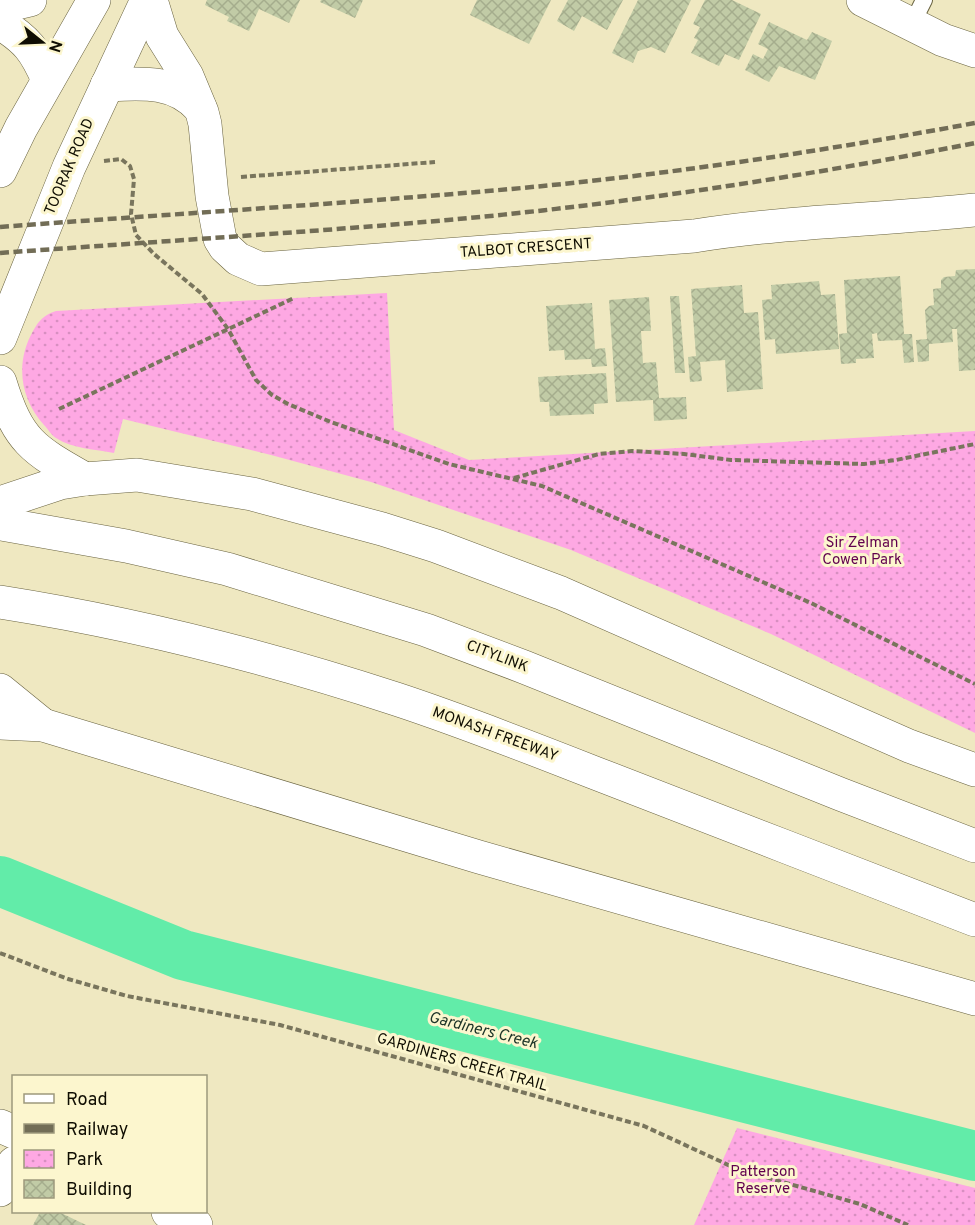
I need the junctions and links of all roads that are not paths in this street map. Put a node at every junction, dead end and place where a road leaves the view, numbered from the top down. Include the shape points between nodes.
1 (30, 0) edge
2 (94, 0) edge
3 (149, 0) edge
4 (863, 0) edge
5 (0, 7) edge
6 (918, 12) edge
7 (0, 23) edge
8 (975, 51) edge
9 (48, 80) junction
10 (107, 85) junction
11 (200, 108) junction
12 (0, 171) edge
13 (975, 210) edge
14 (0, 338) edge
15 (0, 382) edge
16 (85, 479) junction
17 (1, 514) edge
18 (0, 602) edge
19 (0, 690) edge
20 (0, 723) edge
21 (43, 725) junction
22 (975, 770) edge
23 (975, 846) edge
24 (975, 921) edge
25 (975, 999) edge
26 (12, 1167) edge
27 (0, 1190) edge
28 (170, 1213) edge
29 (196, 1225) edge

1 - 5 main road
2 - 9 main road
3 - 10 main road, TOORAK ROAD
3 - 11 main road, TALBOT CRESCENT via 162,36 187,76
4 - 6 main road
6 - 8 main road via 952,44
7 - 9 main road via 22,38 37,55
9 - 12 main road
10 - 11 main road via 163,86 185,94
10 - 14 main road, TOORAK ROAD via 69,167
11 - 13 main road, TALBOT CRESCENT via 218,232 225,247 238,259 261,269
15 - 16 main road via 13,418 28,441
16 - 17 main road via 37,490
16 - 22 main road via 137,476 252,494 436,546 561,593 909,746
17 - 23 main road, CITYLINK via 226,569 426,630
18 - 24 main road, MONASH FREEWAY via 194,641 397,700
19 - 21 main road
20 - 21 main road
21 - 25 main road via 479,857
26 - 27 main road
28 - 29 main road

